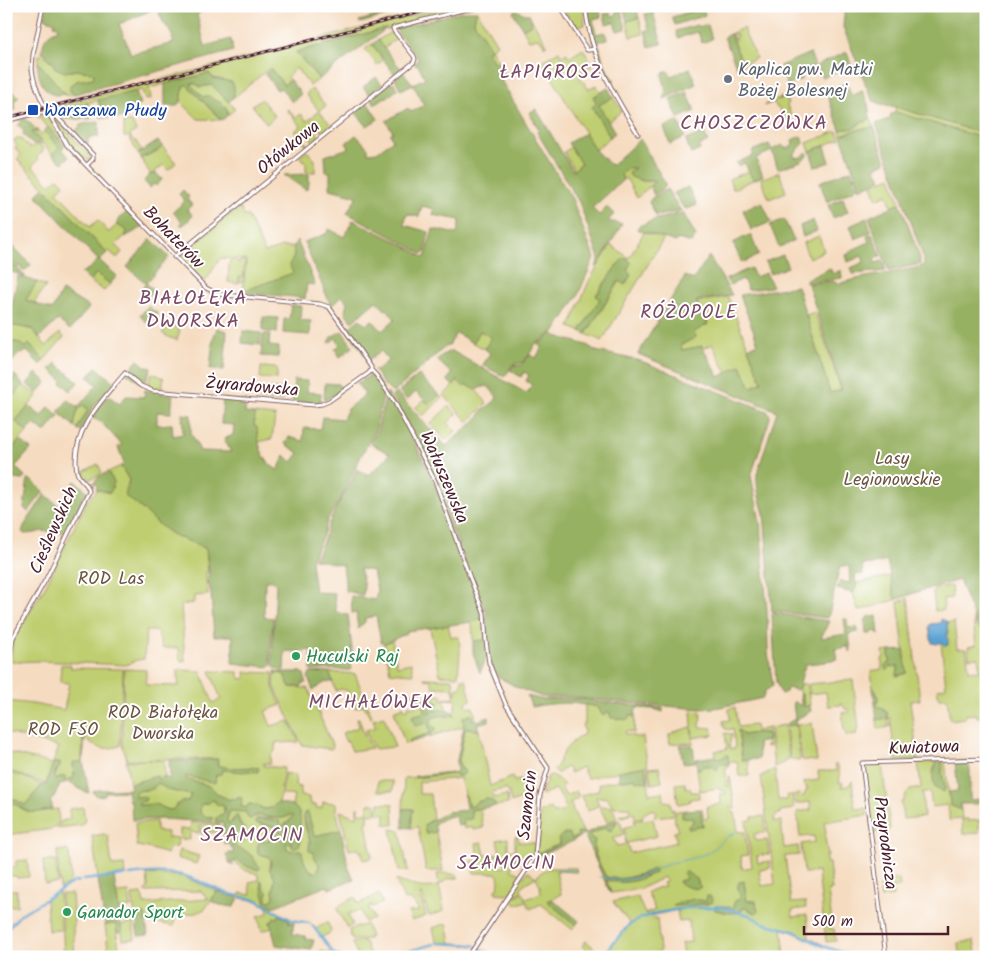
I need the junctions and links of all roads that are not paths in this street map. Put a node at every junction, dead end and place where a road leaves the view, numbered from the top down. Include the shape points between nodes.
1 (43, 6) edge
2 (478, 6) edge
3 (560, 6) edge
4 (585, 6) edge
5 (594, 49) junction
6 (6, 122) edge
7 (638, 134) dead end
8 (87, 165) junction
9 (174, 257) junction
10 (326, 305) joint
11 (371, 370) junction
12 (77, 461) joint
13 (6, 665) edge
14 (495, 680) joint
15 (986, 758) edge
16 (862, 763) joint
17 (468, 957) edge
18 (886, 957) edge

1 - 8 street, Bohaterów, bridge via 33,55 32,70 37,89 62,136
2 - 9 street, Ołówkowa via 393,28 414,56 414,62
3 - 5 street via 587,50
4 - 5 street
5 - 7 street via 607,82
6 - 8 street via 40,113 54,114 93,155
8 - 9 street, Bohaterów
9 - 10 street, Bohaterów via 200,283 218,294
10 - 11 street, Wałuszewska
11 - 12 street, Żyrardowska via 329,401 317,405 153,391 125,374 88,418
11 - 14 street, Wałuszewska via 395,403 435,481 485,615 487,652
12 - 13 street, Cieślewskich via 78,475 89,492 46,581 13,638
14 - 17 street, Szamocin via 506,705 548,769 540,795 535,857
15 - 16 street, Kwiatowa
16 - 18 street, Przyrodnicza

